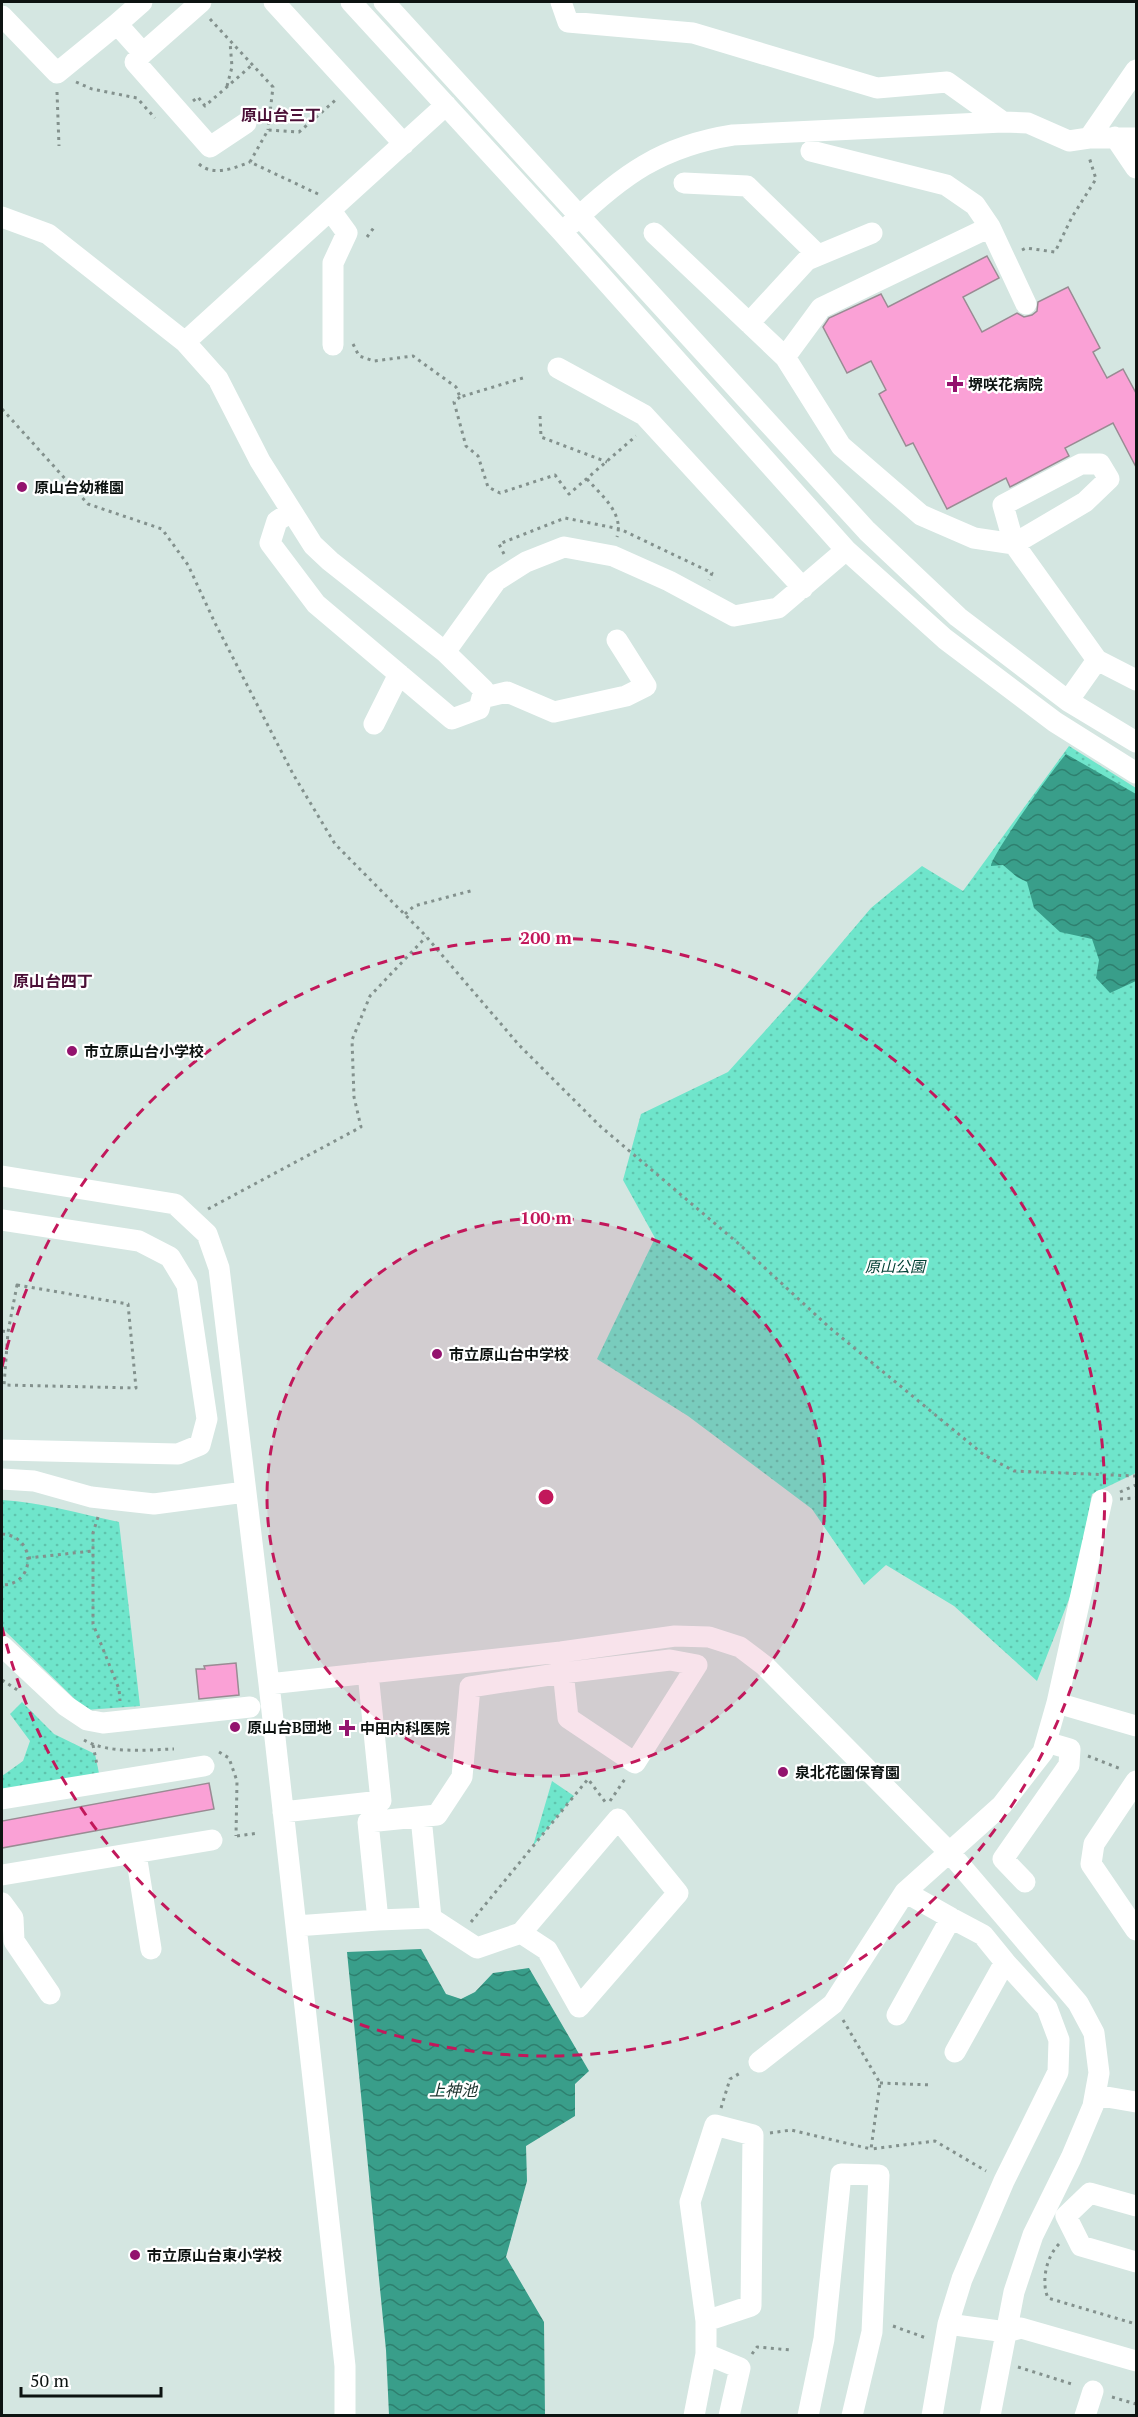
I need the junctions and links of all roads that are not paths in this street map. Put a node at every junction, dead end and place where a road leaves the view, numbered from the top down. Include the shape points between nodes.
1 (3, 2) edge
2 (142, 2) edge
3 (274, 2) edge
4 (351, 2) edge
5 (384, 2) edge
6 (561, 2) edge
7 (199, 3) edge
8 (2, 9) edge
9 (2, 16) edge
10 (117, 24) junction
11 (143, 53) junction
12 (1137, 70) edge
13 (446, 105) junction
14 (1003, 122) junction
15 (246, 123) dead end
16 (1115, 137) junction
17 (1085, 138) junction
18 (1137, 138) edge
19 (404, 144) junction
20 (811, 151) dead end
21 (1137, 168) edge
22 (684, 183) dead end
23 (335, 207) junction
24 (580, 215) junction
25 (2, 217) edge
26 (990, 227) junction
27 (562, 232) junction
28 (654, 233) dead end
29 (872, 233) dead end
30 (818, 255) junction
31 (1026, 304) dead end
32 (749, 323) junction
33 (185, 342) junction
34 (342, 342) road end
35 (785, 357) junction
36 (558, 368) dead end
37 (291, 512) junction
38 (1014, 544) junction
39 (846, 550) junction
40 (803, 588) junction
41 (617, 640) dead end
42 (445, 652) junction
43 (1097, 660) junction
44 (399, 674) junction
45 (1137, 680) edge
46 (482, 698) junction
47 (1068, 701) junction
48 (374, 724) dead end
49 (1137, 742) edge
50 (1137, 773) edge
51 (2, 1176) edge
52 (2, 1220) edge
53 (2, 1450) edge
54 (2, 1479) edge
55 (245, 1492) junction
56 (1102, 1500) dead end
57 (2, 1646) edge
58 (562, 1662) junction
59 (368, 1673) junction
60 (269, 1684) junction
61 (1058, 1703) junction
62 (250, 1707) dead end
63 (1136, 1724) edge
64 (1046, 1742) junction
65 (204, 1766) dead end
66 (1131, 1776) edge
67 (2, 1799) edge
68 (283, 1812) junction
69 (421, 1817) junction
70 (212, 1840) road end
71 (950, 1853) junction
72 (136, 1854) junction
73 (2, 1875) edge
74 (1025, 1882) dead end
75 (905, 1892) junction
76 (2, 1903) edge
77 (431, 1918) junction
78 (951, 1918) junction
79 (378, 1920) junction
80 (296, 1926) junction
81 (1137, 1930) edge
82 (521, 1933) junction
83 (151, 1949) dead end
84 (1005, 1962) junction
85 (50, 1994) dead end
86 (897, 2015) dead end
87 (955, 2052) dead end
88 (759, 2062) road end
89 (1095, 2095) junction
90 (1137, 2102) edge
91 (1137, 2206) edge
92 (1137, 2262) edge
93 (706, 2321) junction
94 (948, 2324) junction
95 (1006, 2332) junction
96 (706, 2354) junction
97 (1137, 2361) edge
98 (1093, 2391) road end
99 (345, 2415) edge
100 (694, 2415) edge
101 (729, 2415) edge
102 (808, 2415) edge
103 (852, 2415) edge
104 (932, 2415) edge
105 (990, 2415) edge
106 (1085, 2415) edge

1 - 8 street
2 - 10 street
3 - 19 street
4 - 13 street
5 - 24 street
6 - 14 street via 568,22 693,33 877,88 947,82
7 - 11 street
9 - 10 street via 57,74
10 - 11 street
11 - 15 street via 135,62 210,147
12 - 17 street
13 - 19 street
13 - 27 street
14 - 17 street via 1028,123 1069,141
14 - 24 street via 733,135 701,140 633,172
16 - 17 street
16 - 18 street
16 - 21 street
19 - 23 street
20 - 26 street via 946,185 975,205
22 - 30 street via 747,186
23 - 33 street
23 - 34 street via 346,233 333,262
24 - 27 street
24 - 47 street via 867,531 958,617
25 - 33 street via 48,234
26 - 31 street
26 - 35 street via 821,308
27 - 39 street
28 - 32 street
29 - 30 street
30 - 32 street via 807,260
32 - 35 street
33 - 37 street via 218,379
35 - 38 street via 841,446 921,515 974,538
36 - 40 street via 644,415
37 - 42 street via 313,545 330,561
37 - 44 street via 277,522 270,543 316,604
38 - 38 street via 1085,502 1109,479 1100,464 1081,464 1003,505
38 - 43 street
39 - 40 street
39 - 50 street via 955,646 1055,722
40 - 42 street via 778,609 734,616 613,556 564,547 526,562 496,581
41 - 46 street via 646,686 626,696 554,712 507,692
42 - 46 street via 484,690
43 - 45 street
43 - 47 street
44 - 46 street via 452,719 479,709
44 - 48 street
47 - 49 street
51 - 55 street via 175,1204 207,1233 219,1268
52 - 53 street via 139,1241 170,1257 187,1284 207,1419 200,1445 178,1454
54 - 55 street via 34,1481 92,1497 154,1504
55 - 60 street
56 - 61 street
57 - 62 street via 66,1706 87,1720 103,1723
58 - 58 street via 568,1718 635,1763 697,1665 670,1660
58 - 59 street
58 - 69 street via 470,1687 462,1777 437,1815
58 - 71 street via 675,1636 709,1637 740,1647 765,1666
59 - 60 street
59 - 68 street via 381,1801
60 - 68 street
61 - 63 street
61 - 64 street
64 - 71 street via 1043,1752 1002,1805
64 - 74 street via 1070,1749 1069,1765 1003,1859
65 - 67 street
66 - 81 street via 1094,1844 1092,1864
68 - 80 street
69 - 77 street
69 - 79 street via 368,1822
70 - 72 street
71 - 75 street
71 - 89 street via 1078,2003 1094,2033 1099,2073
72 - 73 street
72 - 83 street
75 - 78 street
75 - 88 street via 833,2004
76 - 85 street via 13,1918 14,1941
77 - 79 street
77 - 82 street via 477,1948
78 - 84 street via 983,1935
78 - 86 street
79 - 80 street
80 - 99 street via 345,2366
82 - 82 street via 547,1950 579,2007 678,1893 618,1819
84 - 87 street
84 - 94 street via 1047,2008 1059,2040 1058,2072 1004,2181 962,2279
89 - 90 street
89 - 95 street via 1071,2158 1033,2235 1014,2292
91 - 92 street via 1090,2193 1066,2216 1081,2246
93 - 93 street via 690,2202 715,2125 753,2135 751,2306
93 - 96 street
94 - 95 street
94 - 104 street
95 - 97 street via 1021,2328
95 - 105 street
96 - 100 street
96 - 101 street via 740,2368
98 - 106 street
102 - 103 street via 824,2340 841,2174 879,2175 872,2332

